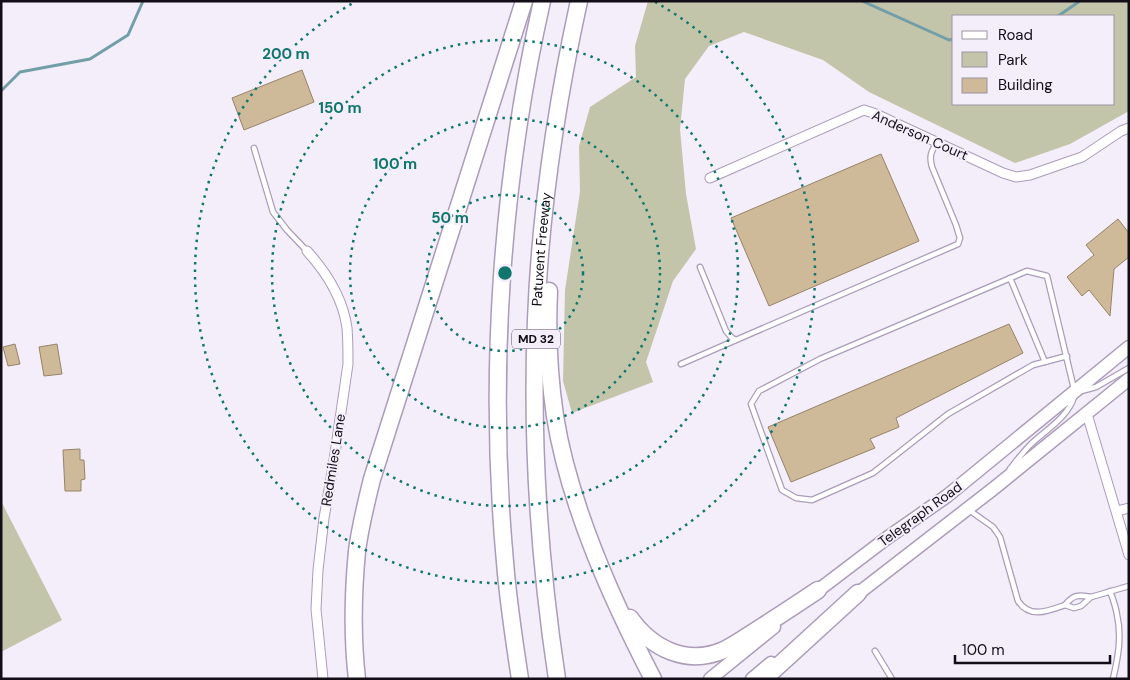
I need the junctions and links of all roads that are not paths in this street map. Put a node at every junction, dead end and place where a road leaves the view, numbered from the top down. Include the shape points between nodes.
1 (524, 1) edge
2 (542, 1) edge
3 (579, 1) edge
4 (556, 122) junction
5 (1129, 128) edge
6 (937, 142) junction
7 (254, 148) dead end
8 (710, 178) dead end
9 (307, 251) joint
10 (700, 267) dead end
11 (1010, 278) junction
12 (736, 340) junction
13 (1129, 347) edge
14 (1067, 356) junction
15 (1046, 362) junction
16 (681, 364) dead end
17 (1129, 368) edge
18 (1129, 379) edge
19 (1075, 392) junction
20 (1087, 414) junction
21 (993, 489) junction
22 (1129, 508) edge
23 (967, 509) junction
24 (1117, 511) junction
25 (1129, 555) edge
26 (607, 583) junction
27 (1129, 586) edge
28 (818, 590) junction
29 (1110, 591) junction
30 (858, 593) junction
31 (1091, 597) junction
32 (1065, 605) junction
33 (875, 651) dead end
34 (323, 679) edge
35 (357, 679) edge
36 (520, 679) edge
37 (557, 679) edge
38 (653, 679) edge
39 (710, 679) edge
40 (752, 679) edge
41 (764, 679) edge
42 (892, 679) edge
43 (1113, 679) edge

1 - 35 highway via 363,515 354,592
2 - 36 highway, MD 32 via 519,117 499,324 500,498
3 - 4 highway, Patuxent Freeway / MD 32
4 - 26 highway via 547,320 550,371 556,418 574,496
4 - 37 highway, Patuxent Freeway / MD 32 via 546,188 536,320 535,414 542,558
5 - 6 street, Anderson Court via 1082,157 1030,176 1002,173
6 - 8 street, Anderson Court via 864,110
6 - 12 lane via 930,159 956,225 960,238 958,244
7 - 9 lane via 273,212
9 - 34 street, Redmiles Lane via 326,274 338,299 347,328 348,347 318,570 316,609
10 - 12 lane via 726,331
11 - 14 lane via 1027,271 1047,276
11 - 15 lane
11 - 15 lane via 820,358 759,390 751,404 782,490 796,498 812,500 873,473 948,414 1033,365
12 - 16 lane
13 - 19 main road, Telegraph Road
14 - 15 lane
14 - 19 lane
17 - 19 lane via 1096,387
18 - 20 main road, Telegraph Road
19 - 21 lane via 1067,411 1029,446
19 - 28 main road, Telegraph Road via 947,496
20 - 21 main road, Telegraph Road
20 - 24 street
21 - 23 main road, Telegraph Road
22 - 24 street
23 - 30 main road, Telegraph Road
23 - 32 lane via 1000,537 1022,607 1040,612
24 - 25 street
26 - 28 highway via 638,630 649,640 674,653 689,656 708,655 739,642
26 - 38 highway
27 - 29 lane
28 - 39 main road, Telegraph Road
29 - 31 lane
29 - 43 lane via 1120,641
30 - 40 main road, Telegraph Road
30 - 41 highway
31 - 32 lane via 1072,598
31 - 32 lane via 1081,606
33 - 42 lane

